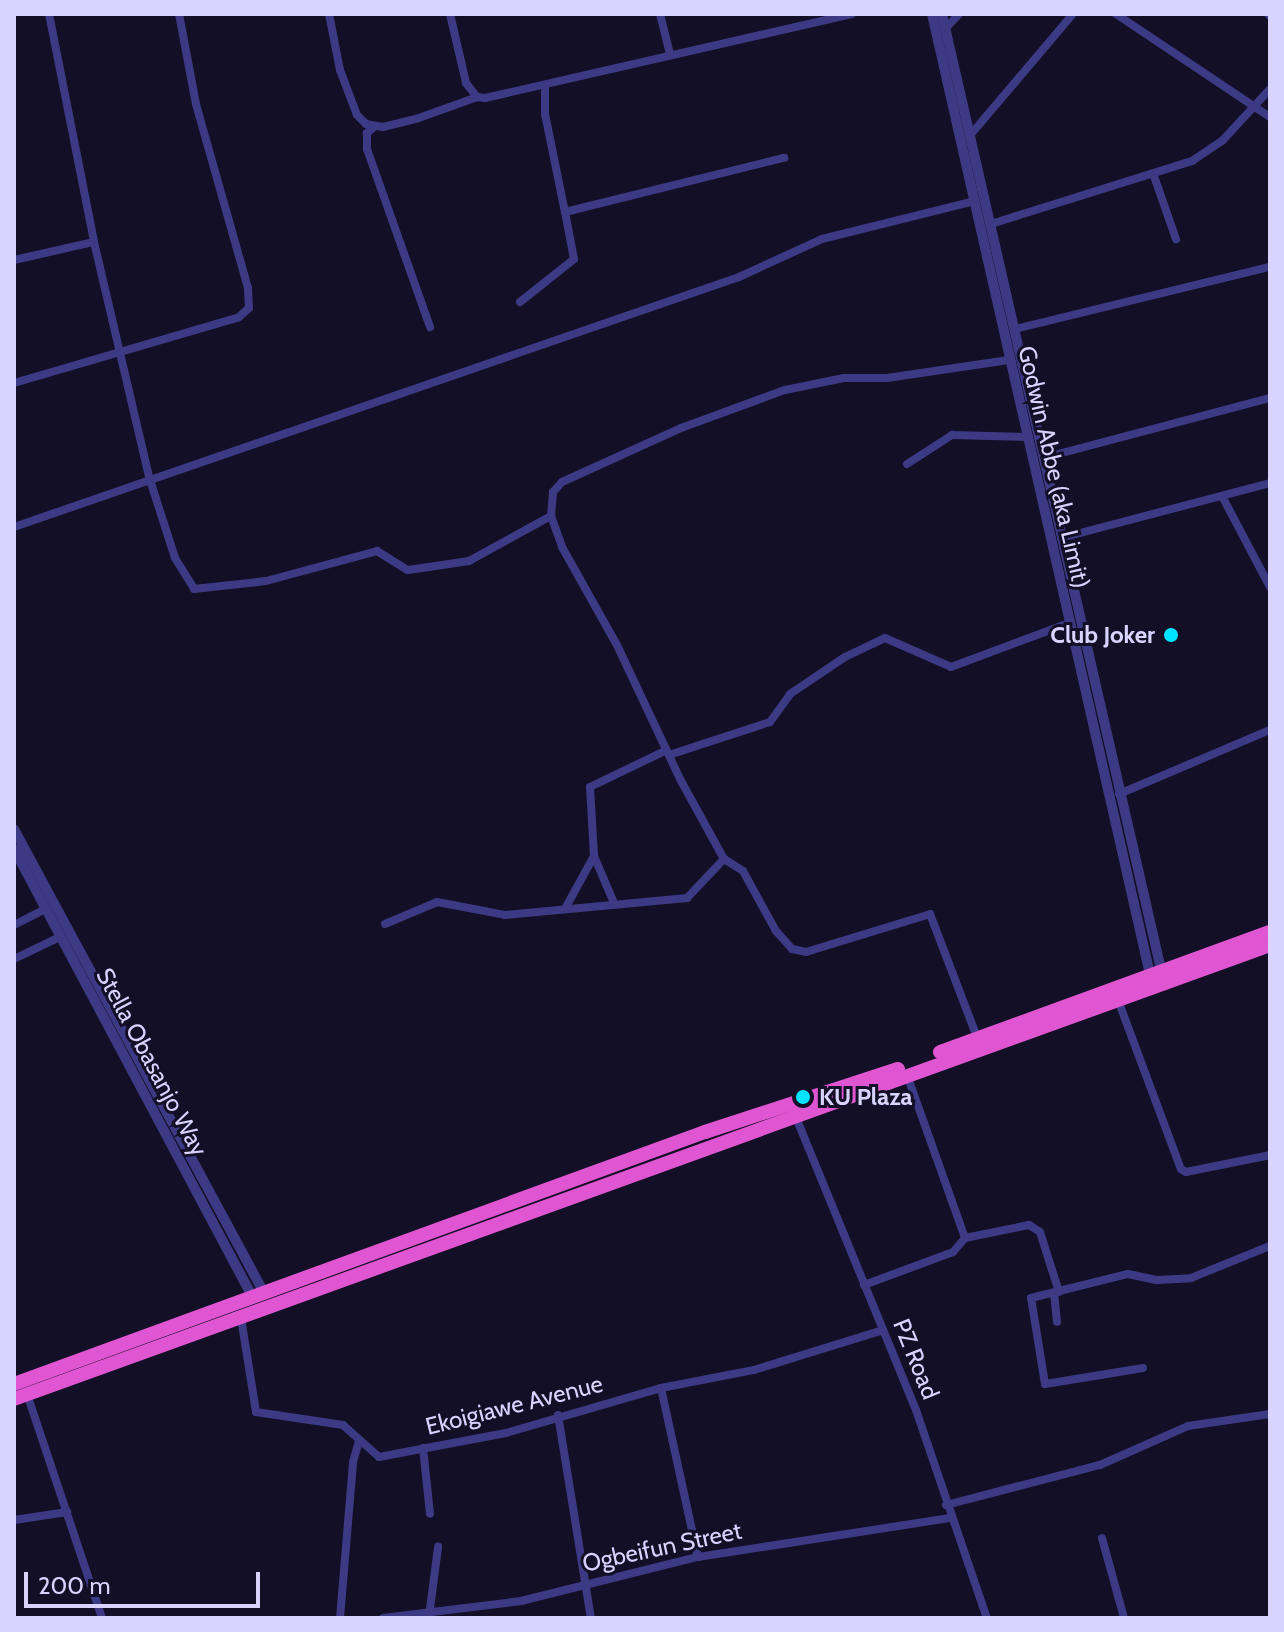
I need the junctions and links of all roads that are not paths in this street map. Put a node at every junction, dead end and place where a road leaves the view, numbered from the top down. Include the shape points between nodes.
1 (49, 14) edge
2 (179, 14) edge
3 (329, 14) edge
4 (450, 14) edge
5 (660, 14) edge
6 (809, 14) edge
7 (851, 14) edge
8 (932, 14) edge
9 (942, 14) edge
10 (959, 14) edge
11 (1073, 14) edge
12 (1116, 14) edge
13 (811, 25) junction
14 (946, 28) junction
15 (670, 54) junction
16 (545, 85) junction
17 (1270, 89) edge
18 (477, 97) junction
19 (1255, 107) junction
20 (960, 112) junction
21 (1270, 117) edge
22 (373, 128) junction
23 (972, 133) junction
24 (784, 158) dead end
25 (1154, 176) junction
26 (974, 201) junction
27 (565, 212) junction
28 (991, 224) junction
29 (1176, 239) dead end
30 (94, 242) junction
31 (14, 260) edge
32 (1270, 267) edge
33 (520, 302) dead end
34 (430, 327) dead end
35 (1015, 329) junction
36 (121, 350) junction
37 (1009, 360) junction
38 (14, 383) edge
39 (1270, 398) edge
40 (1027, 437) junction
41 (1043, 458) junction
42 (907, 464) dead end
43 (150, 480) junction
44 (1270, 483) edge
45 (1222, 496) junction
46 (551, 516) junction
47 (14, 527) edge
48 (1061, 538) junction
49 (1269, 584) edge
50 (1069, 623) junction
51 (1270, 730) edge
52 (668, 753) junction
53 (1119, 794) junction
54 (14, 829) edge
55 (14, 849) edge
56 (594, 856) junction
57 (724, 859) junction
58 (614, 903) junction
59 (566, 907) junction
60 (45, 909) junction
61 (385, 924) dead end
62 (14, 925) edge
63 (1270, 932) edge
64 (60, 937) junction
65 (1270, 945) edge
66 (14, 959) edge
67 (1157, 979) junction
68 (1118, 1000) junction
69 (977, 1037) junction
70 (907, 1075) junction
71 (791, 1102) junction
72 (796, 1119) junction
73 (1270, 1155) edge
74 (965, 1238) junction
75 (1270, 1246) edge
76 (864, 1285) junction
77 (1056, 1292) junction
78 (258, 1293) junction
79 (241, 1318) junction
80 (1057, 1322) dead end
81 (883, 1330) junction
82 (1143, 1368) dead end
83 (14, 1384) edge
84 (661, 1388) junction
85 (21, 1396) edge
86 (1270, 1414) edge
87 (558, 1415) junction
88 (359, 1441) junction
89 (423, 1448) junction
90 (946, 1505) junction
91 (67, 1512) junction
92 (430, 1514) dead end
93 (950, 1518) junction
94 (14, 1520) edge
95 (1102, 1538) dead end
96 (438, 1547) dead end
97 (698, 1557) junction
98 (582, 1584) junction
99 (430, 1609) junction
100 (102, 1618) edge
101 (340, 1618) edge
102 (383, 1618) edge
103 (591, 1618) edge
104 (984, 1618) edge
105 (1124, 1618) edge

1 - 30 street
2 - 36 street via 196,104 251,298 239,317
3 - 22 street via 340,70 357,115
4 - 18 street via 466,83
5 - 15 street
6 - 13 street
7 - 13 street
8 - 20 street, Godwin Abbe (aka Limit)
9 - 14 street, Godwin Abbe (aka Limit)
10 - 14 street
11 - 23 street
12 - 19 street
13 - 15 street
14 - 20 street, Godwin Abbe (aka Limit)
15 - 16 street
16 - 18 street
16 - 27 street via 545,114
17 - 19 street
18 - 22 street
19 - 21 street
19 - 25 street via 1210,150
20 - 23 street, Godwin Abbe (aka Limit)
20 - 26 street, Godwin Abbe (aka Limit)
22 - 34 street via 367,133 367,149
23 - 28 street, Godwin Abbe (aka Limit)
24 - 27 street
25 - 28 street
25 - 29 street
26 - 37 street, Godwin Abbe (aka Limit)
26 - 43 street via 822,239 739,277
27 - 33 street via 574,259
28 - 35 street, Godwin Abbe (aka Limit)
30 - 31 street
30 - 36 street
32 - 35 street
35 - 41 street, Godwin Abbe (aka Limit)
36 - 38 street
36 - 43 street
37 - 40 street, Godwin Abbe (aka Limit)
37 - 46 street via 887,378 844,378 785,390 653,440 562,482 553,492
39 - 41 street
40 - 42 street via 952,435
40 - 50 street, Godwin Abbe (aka Limit)
41 - 48 street, Godwin Abbe (aka Limit)
43 - 46 street via 175,558 194,589 208,591 377,551 408,570 469,561
43 - 47 street
44 - 45 street
45 - 48 street
45 - 49 street
46 - 52 street
48 - 53 street, Godwin Abbe (aka Limit)
50 - 52 street via 951,667 885,638 790,694 770,722
50 - 67 street, Godwin Abbe (aka Limit)
51 - 53 street
52 - 56 street via 590,787
52 - 57 street
53 - 67 street, Godwin Abbe (aka Limit)
54 - 78 street
55 - 60 street, Stella Obasanjo Way
56 - 58 street
56 - 59 street
57 - 58 street via 687,898
57 - 69 street via 743,871 792,949 806,952 930,914
58 - 59 street
59 - 61 street via 505,915 437,902
60 - 62 street
60 - 64 street, Stella Obasanjo Way
63 - 67 highway
64 - 66 street
64 - 78 street, Stella Obasanjo Way
65 - 67 highway
67 - 68 highway
67 - 69 highway
68 - 70 highway
68 - 73 street via 1181,1169
69 - 71 highway via 887,1074
70 - 72 highway
70 - 74 street
71 - 72 street, PZ Road
71 - 78 highway
72 - 76 street, PZ Road
72 - 79 highway
74 - 76 street via 953,1252
74 - 77 street via 1036,1227
75 - 77 street via 1191,1278 1157,1280 1128,1274
76 - 81 street, PZ Road
77 - 80 street
77 - 82 street via 1030,1300 1045,1384
78 - 83 highway
79 - 85 highway
79 - 88 street, Ekoigiawe Avenue via 256,1412 343,1425
81 - 84 street, Ekoigiawe Avenue via 754,1370
81 - 90 street, PZ Road
84 - 87 street, Ekoigiawe Avenue
84 - 97 street
85 - 91 street
86 - 90 street via 1188,1426 1100,1465
87 - 89 street, Ekoigiawe Avenue via 506,1433
87 - 98 street
88 - 89 street, Ekoigiawe Avenue via 379,1457
88 - 101 street via 351,1477
89 - 92 street
90 - 93 street, PZ Road
91 - 94 street
91 - 100 street
93 - 97 street, Ogbeifun Street
93 - 104 street, PZ Road
95 - 105 street
96 - 99 street
97 - 98 street, Ogbeifun Street
98 - 99 street, Ogbeifun Street via 521,1601
98 - 103 street
99 - 102 street, Ogbeifun Street

